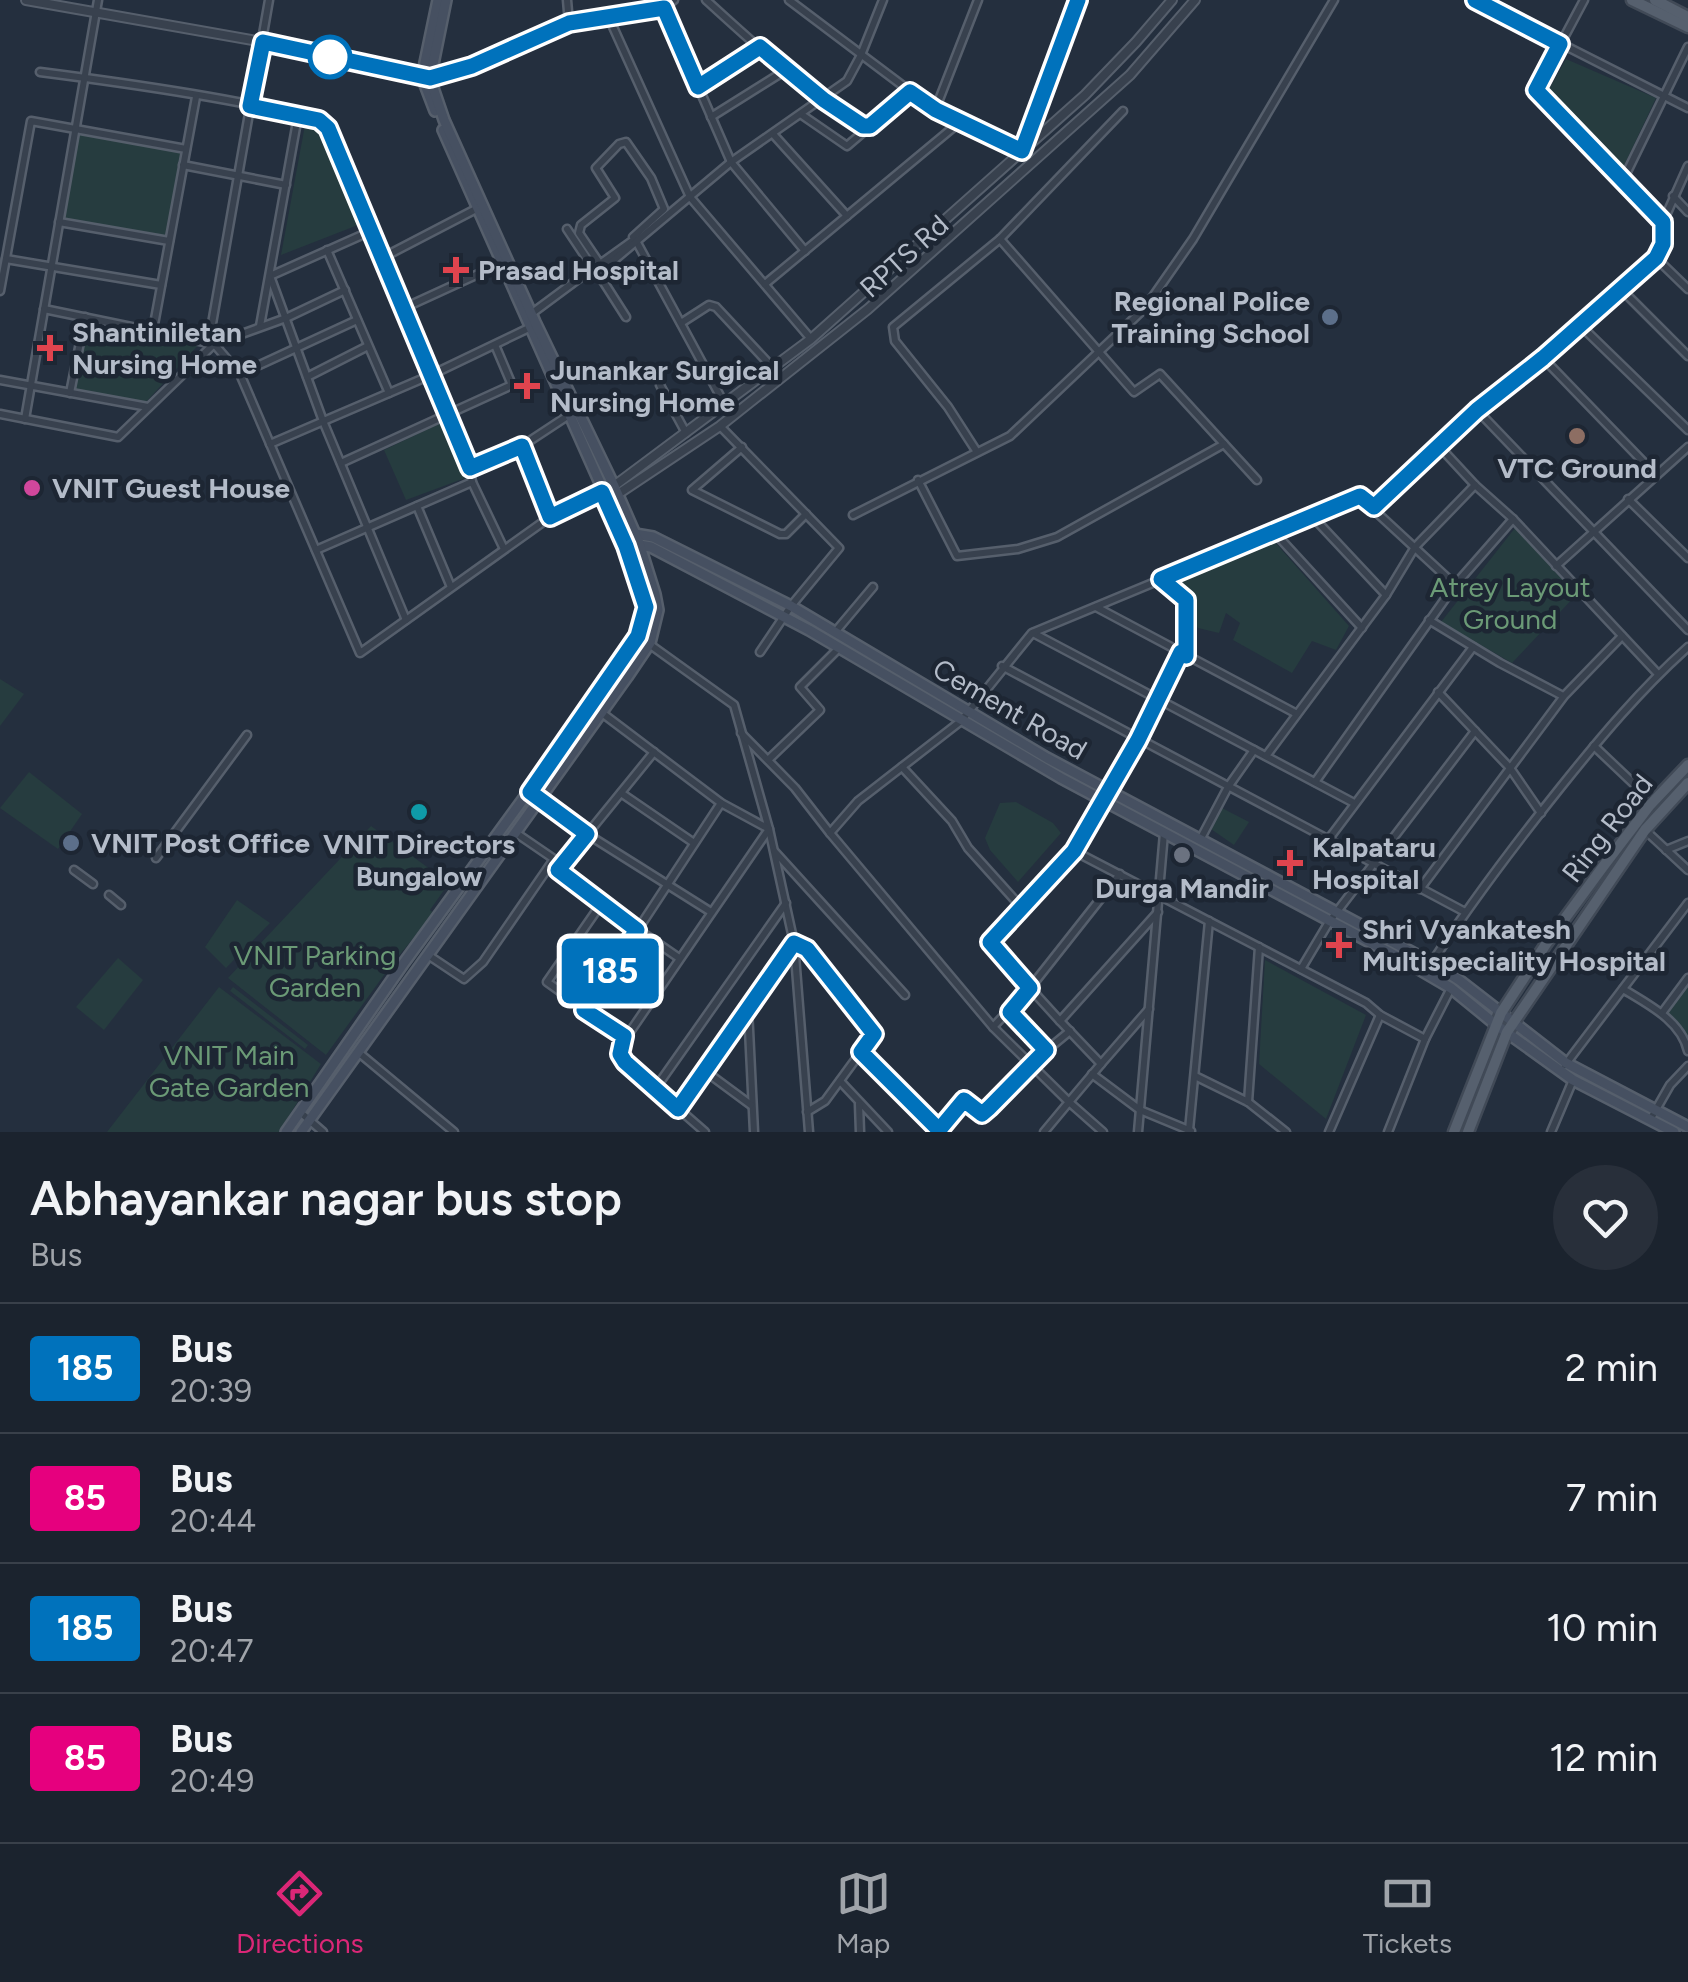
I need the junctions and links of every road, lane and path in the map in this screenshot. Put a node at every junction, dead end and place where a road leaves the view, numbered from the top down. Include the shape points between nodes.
1 (26, 0) edge
2 (98, 0) edge
3 (268, 0) edge
4 (438, 0) edge
5 (446, 0) edge
6 (566, 0) edge
7 (674, 0) edge
8 (706, 0) edge
9 (790, 0) edge
10 (883, 0) edge
11 (978, 0) edge
12 (1078, 0) edge
13 (1172, 0) edge
14 (1194, 0) edge
15 (1334, 0) edge
16 (1475, 0) edge
17 (1584, 0) edge
18 (1632, 0) edge
19 (1655, 0) edge
20 (664, 8) junction
21 (96, 12) junction
22 (1688, 16) edge
23 (609, 18) junction
24 (569, 23) junction
25 (1688, 27) edge
26 (263, 42) junction
27 (1560, 44) junction
28 (760, 47) junction
29 (1688, 47) edge
30 (862, 55) junction
31 (786, 70) junction
32 (40, 72) dead end
33 (84, 78) junction
34 (426, 78) junction
35 (698, 87) junction
36 (910, 92) junction
37 (196, 97) junction
38 (1665, 97) junction
39 (824, 100) junction
40 (250, 106) junction
41 (1688, 108) edge
42 (936, 110) junction
43 (1124, 111) dead end
44 (298, 116) junction
45 (802, 116) junction
46 (712, 117) junction
47 (961, 122) junction
48 (870, 126) junction
49 (75, 127) junction
50 (772, 134) junction
51 (186, 149) junction
52 (1022, 151) junction
53 (731, 162) junction
54 (184, 165) junction
55 (1688, 166) edge
56 (237, 175) junction
57 (1623, 180) junction
58 (286, 185) junction
59 (1673, 196) junction
60 (690, 197) junction
61 (476, 210) junction
62 (1688, 212) edge
63 (662, 215) junction
64 (847, 216) junction
65 (59, 222) junction
66 (1663, 222) junction
67 (567, 229) dead end
68 (371, 231) junction
69 (635, 239) junction
70 (1000, 239) junction
71 (170, 241) junction
72 (326, 250) junction
73 (806, 251) junction
74 (382, 258) junction
75 (1656, 258) junction
76 (6, 259) junction
77 (500, 264) junction
78 (51, 266) junction
79 (270, 276) junction
80 (765, 284) junction
81 (161, 285) junction
82 (344, 290) junction
83 (1622, 290) junction
84 (1688, 290) edge
85 (0, 291) edge
86 (404, 308) junction
87 (44, 309) junction
88 (531, 314) junction
89 (85, 317) junction
90 (286, 318) junction
91 (626, 318) dead end
92 (357, 320) junction
93 (681, 323) junction
94 (260, 326) junction
95 (532, 326) junction
96 (1581, 326) junction
97 (153, 330) junction
98 (811, 339) junction
99 (214, 344) junction
100 (495, 344) junction
101 (368, 346) junction
102 (297, 349) junction
103 (1100, 353) junction
104 (1688, 356) edge
105 (1543, 358) junction
106 (773, 368) junction
107 (240, 374) junction
108 (432, 376) junction
109 (308, 377) junction
110 (0, 380) edge
111 (29, 385) junction
112 (660, 385) dead end
113 (70, 393) junction
114 (389, 393) junction
115 (725, 404) junction
116 (148, 407) junction
117 (1477, 410) junction
118 (0, 414) edge
119 (448, 415) junction
120 (569, 415) junction
121 (25, 419) junction
122 (323, 420) junction
123 (720, 426) junction
124 (1688, 430) edge
125 (686, 433) junction
126 (270, 444) junction
127 (1224, 444) junction
128 (1438, 445) junction
129 (522, 446) junction
130 (742, 447) junction
131 (1688, 447) edge
132 (978, 452) junction
133 (340, 463) junction
134 (470, 468) junction
135 (1656, 474) junction
136 (918, 480) junction
137 (1256, 480) dead end
138 (472, 482) junction
139 (1475, 485) junction
140 (616, 490) junction
141 (602, 492) junction
142 (1628, 499) junction
143 (417, 506) junction
144 (1374, 507) junction
145 (806, 514) junction
146 (853, 514) dead end
147 (1312, 516) junction
148 (550, 517) junction
149 (1513, 519) junction
150 (368, 527) junction
151 (1592, 531) junction
152 (1274, 532) junction
153 (637, 539) junction
154 (624, 541) junction
155 (1415, 546) junction
156 (504, 549) junction
157 (316, 550) junction
158 (1688, 558) edge
159 (1556, 566) junction
160 (1161, 579) junction
161 (1456, 584) junction
162 (451, 587) junction
163 (872, 587) dead end
164 (1386, 596) junction
165 (790, 606) junction
166 (1095, 606) junction
167 (784, 616) junction
168 (406, 620) junction
169 (1429, 620) junction
170 (1362, 628) junction
171 (1688, 630) edge
172 (836, 631) junction
173 (1032, 633) junction
174 (638, 636) junction
175 (1622, 636) junction
176 (650, 643) junction
177 (1473, 647) junction
178 (1688, 647) edge
179 (840, 648) junction
180 (760, 652) dead end
181 (1184, 654) junction
182 (1002, 666) junction
183 (1658, 674) junction
184 (1438, 692) junction
185 (1564, 696) junction
186 (1157, 699) junction
187 (602, 713) junction
188 (1297, 714) junction
189 (963, 716) junction
190 (1476, 731) junction
191 (741, 733) junction
192 (247, 735) dead end
193 (1138, 740) junction
194 (1594, 746) junction
195 (1254, 750) junction
196 (654, 752) junction
197 (1266, 756) junction
198 (768, 760) junction
199 (1688, 765) edge
200 (902, 767) junction
201 (1510, 768) junction
202 (1315, 782) junction
203 (1688, 783) edge
204 (1228, 787) junction
205 (530, 792) junction
206 (621, 792) junction
207 (1106, 796) junction
208 (540, 799) junction
209 (1354, 802) junction
210 (721, 803) junction
211 (1651, 811) junction
212 (1541, 813) junction
213 (768, 828) junction
214 (1646, 830) junction
215 (516, 833) junction
216 (830, 833) junction
217 (1164, 833) junction
218 (587, 834) junction
219 (1200, 840) junction
220 (1328, 840) junction
221 (1688, 841) edge
222 (694, 843) junction
223 (1666, 850) junction
224 (774, 851) junction
225 (1074, 851) junction
226 (156, 858) dead end
227 (1374, 865) junction
228 (74, 870) dead end
229 (1688, 870) edge
230 (1120, 874) junction
231 (93, 884) dead end
232 (667, 884) junction
233 (1420, 889) junction
234 (108, 895) dead end
235 (1160, 895) junction
236 (786, 902) junction
237 (1688, 903) edge
238 (601, 904) junction
239 (121, 905) dead end
240 (1022, 908) junction
241 (710, 912) junction
242 (1158, 912) junction
243 (1337, 912) junction
244 (1465, 912) junction
245 (1209, 921) junction
246 (1329, 922) junction
247 (637, 930) junction
248 (794, 943) junction
249 (1258, 946) junction
250 (428, 955) junction
251 (679, 958) junction
252 (1432, 963) junction
253 (1301, 969) junction
254 (1425, 973) junction
255 (1688, 978) edge
256 (1030, 988) junction
257 (1451, 988) junction
258 (1623, 988) junction
259 (905, 994) dead end
260 (748, 1009) junction
261 (1149, 1009) junction
262 (584, 1010) junction
263 (1010, 1012) junction
264 (1662, 1013) junction
265 (1380, 1015) junction
266 (1498, 1018) junction
267 (1060, 1021) junction
268 (993, 1027) junction
269 (1510, 1027) junction
270 (1070, 1032) junction
271 (624, 1036) junction
272 (1426, 1038) junction
273 (1046, 1050) junction
274 (1688, 1050) edge
275 (358, 1052) junction
276 (861, 1052) junction
277 (1030, 1064) junction
278 (1101, 1064) junction
279 (1564, 1066) junction
280 (1688, 1066) edge
281 (705, 1070) junction
282 (1092, 1074) junction
283 (1194, 1076) junction
284 (1573, 1080) junction
285 (840, 1081) junction
286 (655, 1089) junction
287 (859, 1102) junction
288 (1069, 1102) junction
289 (1248, 1102) junction
290 (752, 1105) junction
291 (678, 1109) junction
292 (1140, 1110) junction
293 (300, 1112) junction
294 (806, 1112) junction
295 (1652, 1115) junction
296 (310, 1120) junction
297 (1688, 1127) edge
298 (938, 1131) edge
299 (1191, 1131) edge
300 (286, 1132) edge
301 (301, 1132) edge
302 (324, 1132) edge
303 (454, 1132) edge
304 (705, 1132) edge
305 (754, 1132) edge
306 (809, 1132) edge
307 (860, 1132) edge
308 (888, 1132) edge
309 (1044, 1132) edge
310 (1103, 1132) edge
311 (1138, 1132) edge
312 (1286, 1132) edge
313 (1329, 1132) edge
314 (1388, 1132) edge
315 (1454, 1132) edge
316 (1468, 1132) edge
317 (1551, 1132) edge
318 (1674, 1132) edge

1 - 21 street
2 - 21 street
3 - 26 street
4 - 34 main road
5 - 34 main road
6 - 24 street
7 - 20 street
8 - 28 street
9 - 30 street
10 - 30 street
11 - 42 street
12 - 52 street
13 - 52 street, RPTS Rd via 1098,82
14 - 123 street via 1130,75 1015,179 868,309
15 - 103 street via 1193,239 1145,308
16 - 27 street
17 - 27 street
18 - 25 main road
19 - 22 main road
20 - 23 street
20 - 35 street
21 - 26 street
21 - 33 street
23 - 24 street
23 - 60 street
24 - 34 street via 472,66
26 - 34 street
26 - 40 street
27 - 38 street
27 - 57 street via 1536,90
28 - 31 street
28 - 35 street
29 - 38 street
30 - 36 street
30 - 39 street via 847,81
31 - 39 street
31 - 46 street
32 - 33 street
33 - 37 street
33 - 49 street
34 - 61 main road
34 - 88 main road
35 - 46 street
36 - 42 street
36 - 48 street
37 - 40 street
37 - 51 street
38 - 41 street
38 - 57 street
39 - 45 street
39 - 48 street
40 - 44 street
40 - 56 street
42 - 47 street
43 - 70 street
44 - 58 street
44 - 68 street via 328,128
45 - 48 street via 847,146
45 - 50 street
46 - 53 street
47 - 52 street
47 - 64 street
49 - 51 street
49 - 65 street
49 - 76 street via 31,121
50 - 53 street
50 - 64 street
51 - 54 street
52 - 98 street, RPTS Rd
53 - 60 street
53 - 73 street
54 - 56 street
54 - 71 street
55 - 59 street
56 - 58 street
56 - 99 street via 210,335
57 - 66 street
58 - 79 street
59 - 62 street
59 - 66 street
60 - 63 street
60 - 80 street
61 - 74 street
61 - 77 main road
63 - 69 street
63 - 69 street via 651,178 630,145 619,144 596,168 614,198 578,229 600,264
64 - 73 street
65 - 71 street
65 - 78 street
66 - 75 street
67 - 88 street via 593,268
68 - 72 street
68 - 74 street
69 - 91 street via 602,273
69 - 93 street
70 - 103 street
70 - 132 street via 892,327 895,341
71 - 81 street
72 - 79 street
72 - 82 street
73 - 80 street
74 - 86 street
75 - 83 street
75 - 84 street
76 - 78 street
76 - 85 street
77 - 86 street
77 - 95 main road
78 - 81 street
78 - 87 street
79 - 90 street
79 - 94 street
80 - 98 street
81 - 97 street
82 - 90 street
82 - 92 street
83 - 96 street
83 - 104 street
86 - 108 street
87 - 89 street
87 - 111 street
88 - 95 main road
89 - 97 street
89 - 113 street
90 - 94 street
90 - 102 street
92 - 101 street
92 - 102 street
93 - 106 street via 716,307
93 - 115 street
94 - 99 street
95 - 100 street
95 - 120 main road
95 - 140 main road
96 - 105 street
96 - 124 street
97 - 99 street
98 - 106 street, RPTS Rd
99 - 107 street
99 - 116 street
100 - 108 street
100 - 119 street via 512,386
101 - 109 street
101 - 114 street
102 - 107 street
102 - 109 street
103 - 127 street via 1134,392 1160,374
103 - 132 street via 1010,436
105 - 117 street
105 - 135 street
106 - 115 street, RPTS Rd
107 - 126 street
108 - 114 street
108 - 119 street
109 - 122 street
110 - 111 street
111 - 113 street
111 - 121 street
112 - 125 street
113 - 116 street
114 - 122 street
115 - 125 street, RPTS Rd
116 - 121 street via 118,438
117 - 128 street
117 - 151 street
118 - 121 street
119 - 133 street
119 - 134 street
120 - 129 street
120 - 141 main road
122 - 126 street
122 - 133 street
123 - 130 street
123 - 140 street
125 - 140 street, RPTS Rd
126 - 157 street
127 - 136 street via 1057,537 974,556 957,556
127 - 137 street
128 - 139 street
128 - 144 street
129 - 134 street
129 - 148 street
130 - 145 street
130 - 145 street via 692,490 780,534
131 - 135 street
132 - 136 street
133 - 150 street
134 - 138 street
135 - 142 street
136 - 146 street
138 - 143 street
138 - 156 street
139 - 149 street
139 - 155 street
140 - 141 street
140 - 153 main road
141 - 148 street
141 - 154 main road
142 - 151 street
142 - 158 street
143 - 150 street
143 - 162 street
144 - 147 street via 1360,496
144 - 155 street
145 - 165 street via 839,548
147 - 152 street
147 - 164 street
148 - 156 street
149 - 159 street
149 - 161 street
150 - 157 street
150 - 168 street
151 - 159 street
151 - 171 street
152 - 160 street
152 - 170 street
153 - 154 main road
153 - 165 main road, Cement Road via 653,537
153 - 167 main road, Cement Road
153 - 176 main road via 658,610
154 - 174 main road via 646,607
155 - 161 street
155 - 164 street
156 - 162 street
157 - 168 street via 360,654
159 - 175 street
160 - 166 street
160 - 181 street via 1186,600
161 - 169 street
162 - 168 street
163 - 172 street
164 - 170 street
165 - 167 street
165 - 172 main road, Cement Road
166 - 173 street
166 - 181 street
167 - 179 main road, Cement Road
167 - 180 street
169 - 177 street
169 - 202 street
170 - 188 street
172 - 189 main road, Cement Road
173 - 182 street
173 - 186 street
174 - 176 street
174 - 205 main road
175 - 183 street
175 - 185 street
176 - 187 main road
176 - 191 street via 734,705
177 - 184 street
177 - 185 street
178 - 183 street
179 - 189 main road, Cement Road
179 - 198 street via 800,686 820,710
181 - 186 street
181 - 188 street
182 - 189 street
182 - 193 street
183 - 194 street
184 - 190 street
184 - 209 street
185 - 201 street
186 - 193 street
186 - 195 street
187 - 196 street
187 - 208 main road
188 - 197 street
189 - 200 street
189 - 207 main road, Cement Road
190 - 201 street
190 - 227 street
191 - 198 street
191 - 213 street
192 - 226 street
193 - 204 street
193 - 207 street
194 - 211 street
194 - 212 street
195 - 197 street
195 - 204 street
196 - 206 street
196 - 210 street
197 - 202 street
198 - 216 street
199 - 211 main road, Ring Road
200 - 216 street
200 - 240 street
201 - 212 street
201 - 233 street
202 - 209 street
203 - 211 main road, Ring Road
204 - 219 street
204 - 220 street
205 - 208 street
205 - 293 main road
206 - 218 street
206 - 222 street
207 - 217 main road, Cement Road
207 - 219 main road, Cement Road
207 - 225 street
208 - 215 main road
208 - 218 street
209 - 220 street
210 - 213 street
210 - 222 street
211 - 214 main road, Ring Road
211 - 266 main road, Ring Road via 1546,944
212 - 244 street
213 - 224 street
213 - 241 street
214 - 223 street
214 - 269 main road, Ring Road
215 - 250 main road
215 - 250 street via 554,860 483,962 464,979
216 - 268 street
217 - 235 street
217 - 246 main road, Cement Road
218 - 232 street
218 - 238 street via 558,870
219 - 243 main road, Cement Road
220 - 227 street
221 - 223 street
222 - 232 street
223 - 229 street
224 - 236 street
224 - 259 street
225 - 230 street
225 - 240 street
227 - 233 street
227 - 243 street
228 - 231 street
230 - 235 street
230 - 256 street
232 - 241 street
232 - 247 street
233 - 244 street
234 - 239 street
235 - 242 street
235 - 245 street
236 - 248 street
236 - 286 street
237 - 258 street
238 - 247 street
238 - 262 street via 546,982
240 - 256 street via 988,944
241 - 251 street
242 - 261 street
242 - 267 street
243 - 246 street
243 - 252 main road, Cement Road
244 - 252 street
245 - 249 street
245 - 283 street
246 - 253 street
246 - 254 main road, Cement Road
247 - 251 street
247 - 262 street
248 - 260 street
248 - 276 street via 807,949 874,1034
248 - 294 street
249 - 253 street
249 - 289 street
250 - 275 main road
251 - 271 street
252 - 254 street
252 - 266 main road, Cement Road
253 - 265 street
254 - 257 main road, Cement Road
255 - 264 street
256 - 263 street
256 - 267 street
257 - 266 main road, Cement Road
257 - 272 street
258 - 264 street
258 - 279 street
260 - 281 street
260 - 290 street
261 - 278 street
261 - 292 street
262 - 271 street
263 - 268 street
263 - 273 street
264 - 274 street
265 - 272 street
265 - 313 street
266 - 269 main road, Cement Road
266 - 315 main road, Ring Road
267 - 270 street
268 - 277 street
269 - 279 main road, Cement Road
269 - 316 main road, Ring Road
270 - 273 street
270 - 278 street
271 - 286 street via 620,1054
272 - 314 street
273 - 277 street
275 - 296 main road
275 - 303 street
276 - 285 street
276 - 298 street
277 - 288 street
277 - 298 street via 982,1114 964,1100
278 - 282 street
279 - 284 main road
279 - 295 main road
280 - 295 street
281 - 290 street
281 - 291 street
282 - 288 street
282 - 292 street
283 - 289 street
283 - 299 street
284 - 295 main road
284 - 317 street
285 - 287 street
285 - 294 street via 826,1101
286 - 291 street
287 - 307 street
287 - 308 street
288 - 309 street
288 - 310 street
289 - 312 street
290 - 305 street
291 - 304 street
292 - 299 street
292 - 311 street
293 - 296 street
293 - 300 main road
294 - 306 street
295 - 297 main road
295 - 318 main road
296 - 301 main road
296 - 302 street

